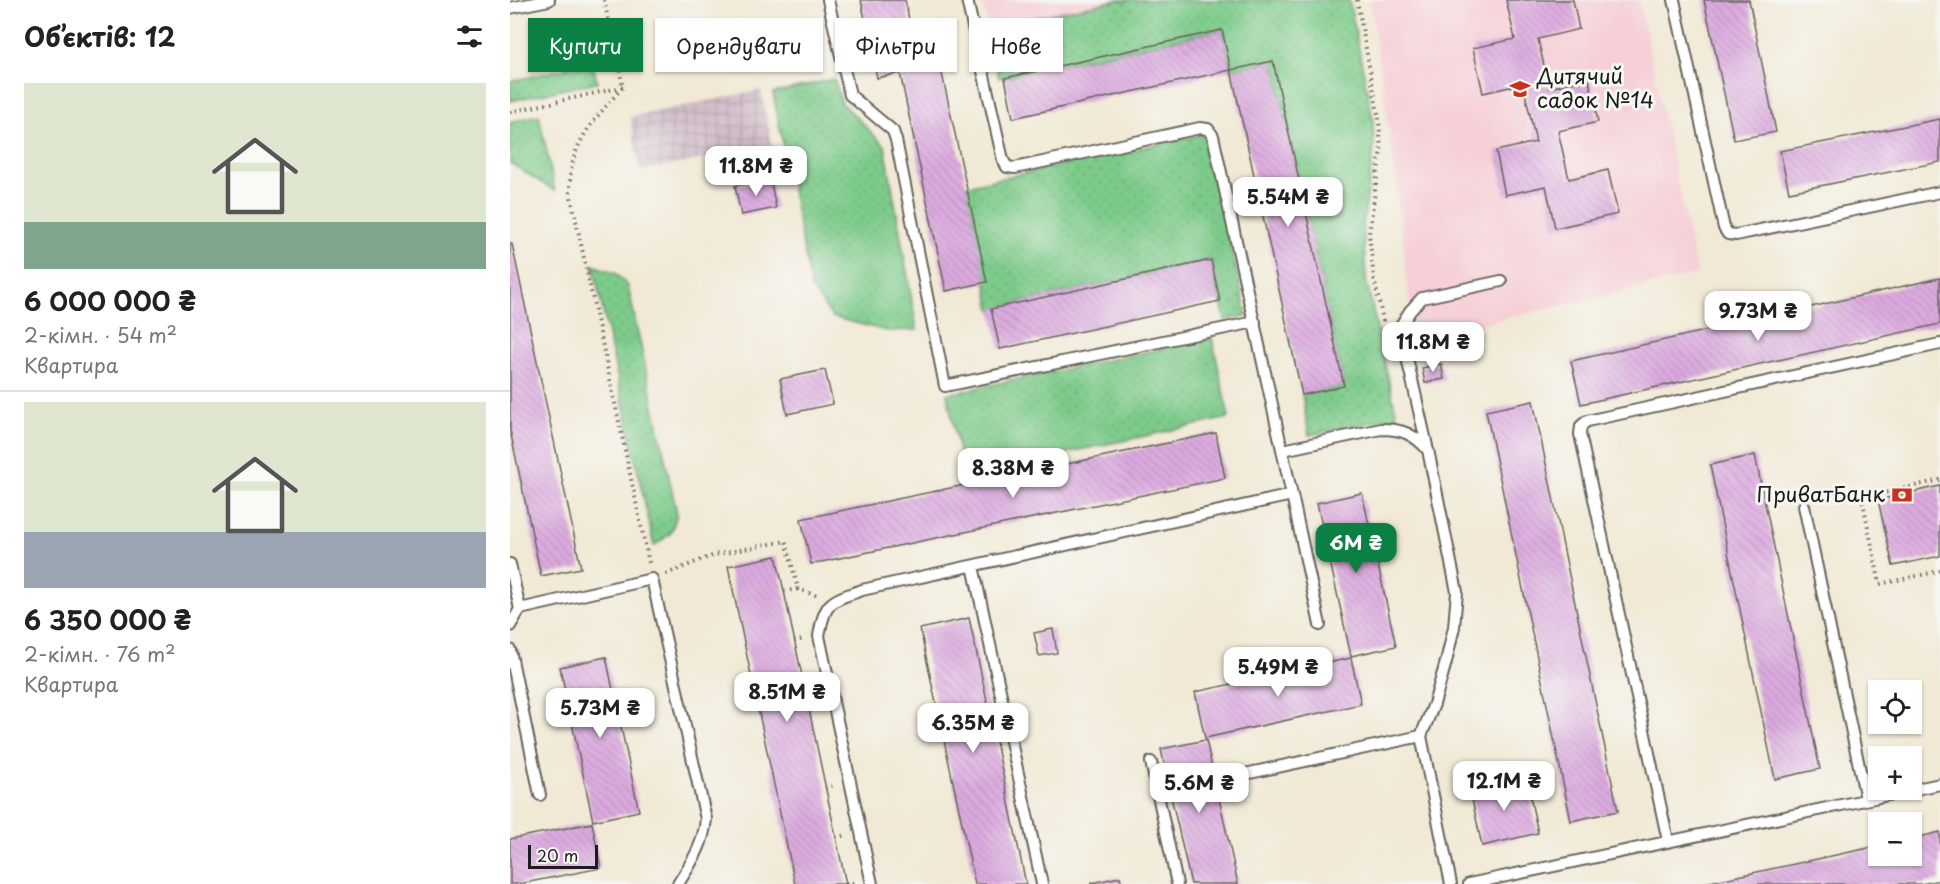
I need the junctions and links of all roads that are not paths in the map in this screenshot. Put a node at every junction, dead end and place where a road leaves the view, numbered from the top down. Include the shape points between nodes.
1 (549, 0) edge
2 (828, 0) edge
3 (967, 0) edge
4 (1674, 0) edge
5 (510, 8) edge
6 (1940, 192) edge
7 (1501, 281) dead end
8 (1255, 322) junction
9 (1940, 344) edge
10 (1283, 450) junction
11 (1428, 450) junction
12 (1292, 495) junction
13 (1804, 506) dead end
14 (510, 564) edge
15 (973, 566) junction
16 (520, 609) junction
17 (1320, 625) dead end
18 (510, 626) edge
19 (510, 655) edge
20 (1421, 736) junction
21 (1151, 762) dead end
22 (1245, 774) dead end
23 (1940, 784) edge
24 (540, 795) dead end
25 (1866, 800) junction
26 (1668, 842) junction
27 (678, 884) edge
28 (872, 884) edge
29 (1042, 884) edge
30 (1177, 884) edge
31 (1451, 884) edge
32 (1469, 884) edge

1 - 5 lane
2 - 8 lane via 850,95 893,131 896,140 945,386
3 - 8 lane via 1007,167 1208,129 1213,136
4 - 6 lane via 1728,234 1736,236
7 - 11 lane via 1422,298 1400,327
8 - 10 lane
9 - 26 lane via 1581,426 1582,446
10 - 11 lane via 1395,429 1418,438
10 - 12 lane
11 - 20 lane via 1457,592 1446,662
12 - 15 lane
12 - 17 lane
13 - 25 lane
14 - 16 lane
15 - 28 lane via 862,590 833,600 822,616 819,636
15 - 29 lane
16 - 18 lane
16 - 27 lane via 652,579 706,819 699,851
19 - 24 lane
20 - 22 lane
20 - 31 lane
21 - 30 lane
23 - 25 lane
25 - 26 lane
26 - 32 lane

